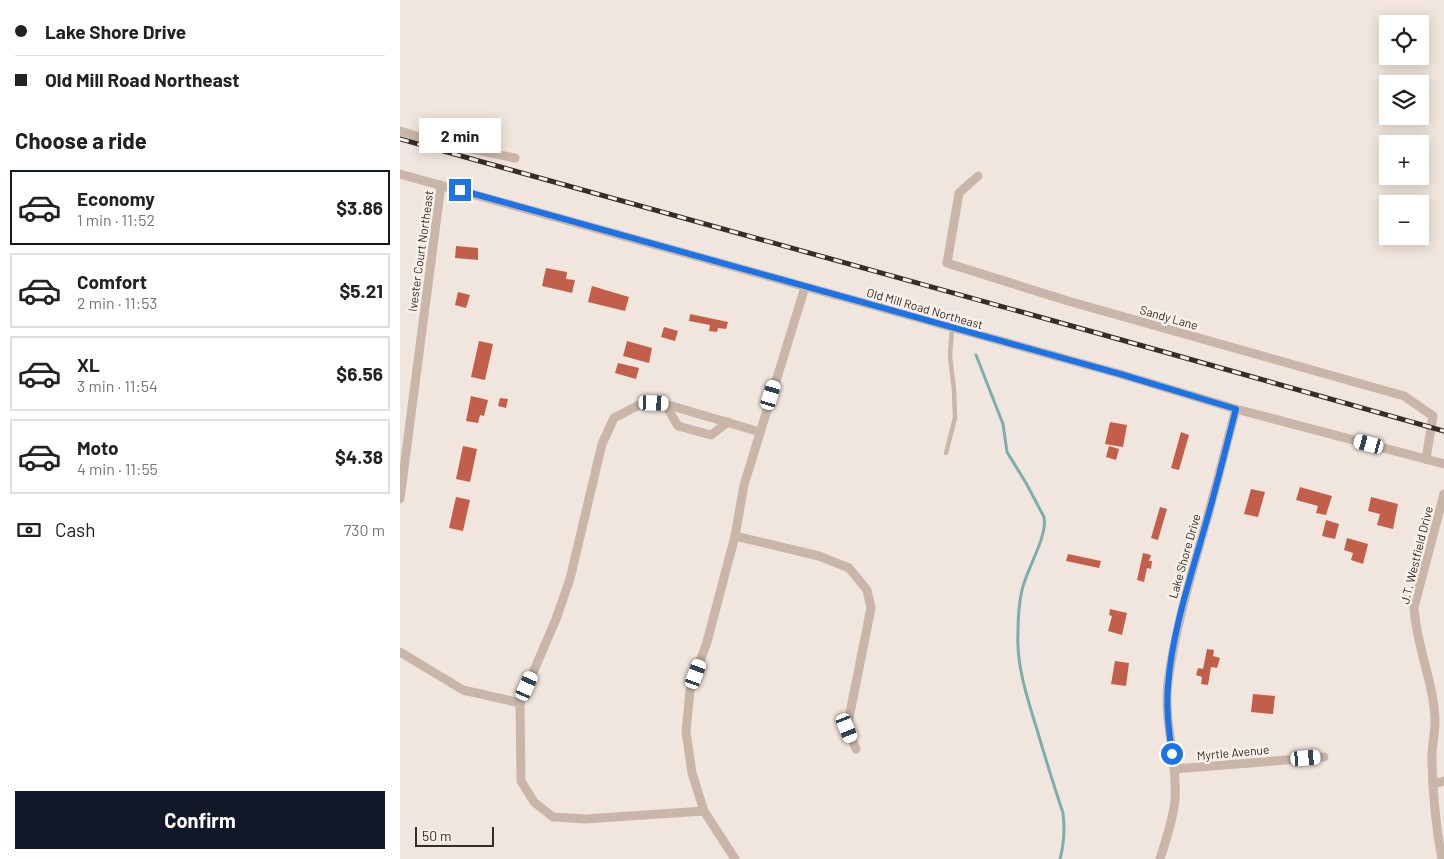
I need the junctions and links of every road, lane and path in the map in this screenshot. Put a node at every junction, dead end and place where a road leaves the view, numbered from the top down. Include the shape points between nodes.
1 (400, 131) edge
2 (515, 158) dead end
3 (400, 174) edge
4 (978, 176) dead end
5 (441, 185) junction
6 (805, 287) junction
7 (952, 328) junction
8 (665, 404) junction
9 (1236, 409) junction
10 (728, 422) junction
11 (760, 432) junction
12 (946, 453) dead end
13 (1426, 459) junction
14 (1444, 464) edge
15 (1444, 494) edge
16 (400, 499) edge
17 (735, 536) junction
18 (400, 652) edge
19 (520, 703) junction
20 (856, 749) dead end
21 (1324, 756) dead end
22 (1174, 770) junction
23 (1444, 781) edge
24 (1433, 784) junction
25 (704, 811) junction
26 (735, 859) edge
27 (1160, 859) edge
28 (1442, 859) edge

1 - 2 street
3 - 5 street, Old Mill Road Northeast
4 - 13 street, Sandy Lane via 959,193 947,263 1068,301 1404,396 1433,416
5 - 6 street, Old Mill Road Northeast
5 - 16 street, Ivester Court Northeast
6 - 7 street, Old Mill Road Northeast
6 - 11 street
7 - 9 street, Old Mill Road Northeast
7 - 12 lane via 950,356 955,418
8 - 10 street
8 - 10 street via 678,426 711,435
8 - 19 street via 643,403 614,418 602,444 570,579
9 - 13 street, Old Mill Road Northeast
9 - 22 street, Lake Shore Drive via 1173,652 1168,685 1168,723
10 - 11 street
11 - 17 street via 744,485
13 - 14 street, Old Mill Road Northeast
15 - 24 street, J.T. Westfield Drive via 1414,607 1435,722
17 - 20 street via 819,556 849,568 867,590 871,608 847,728
17 - 25 street via 707,642 690,690 686,732 692,773
18 - 19 street via 463,690
19 - 25 street via 521,781 534,802 553,816 585,819
21 - 22 street, Myrtle Avenue
22 - 27 street, Lake Shore Drive via 1175,800
23 - 24 street
24 - 28 street, J.T. Westfield Drive
25 - 26 street

